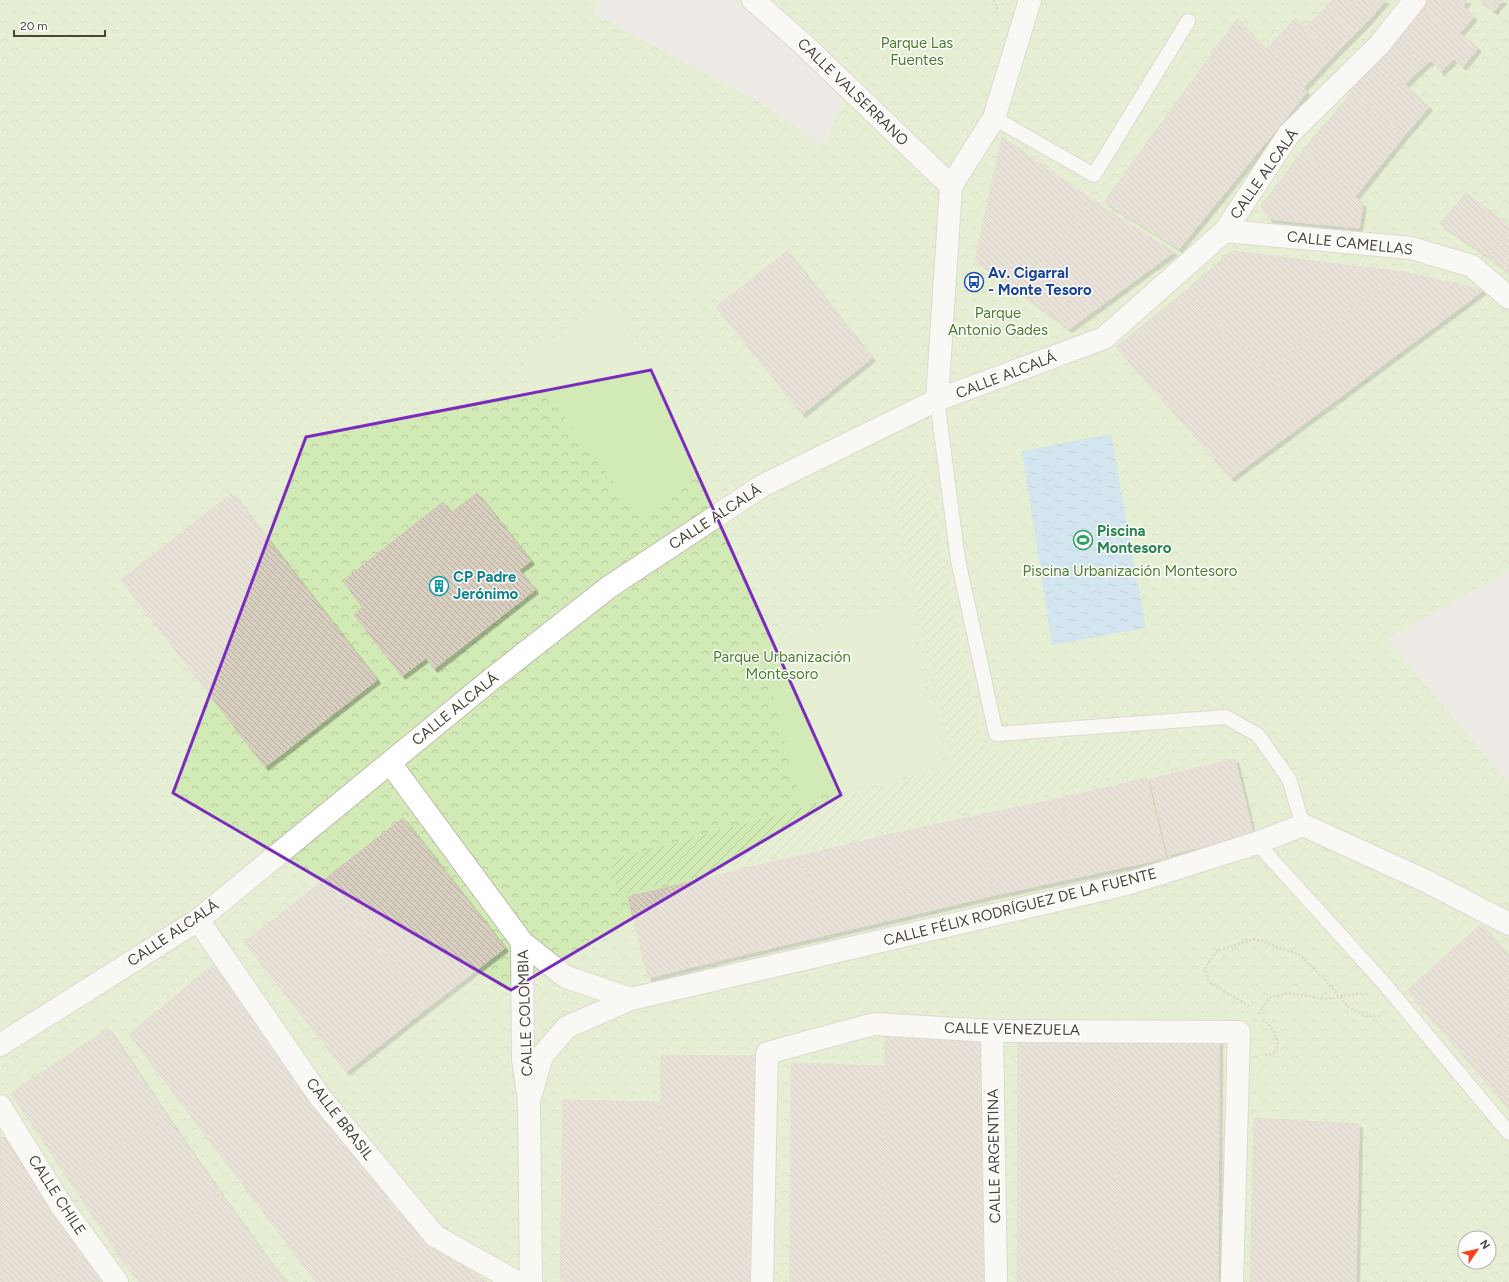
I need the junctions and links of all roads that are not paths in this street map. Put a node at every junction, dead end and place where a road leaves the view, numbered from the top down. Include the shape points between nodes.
1 (753, 0) edge
2 (1030, 0) edge
3 (1415, 0) edge
4 (1188, 21) dead end
5 (994, 118) junction
6 (951, 186) junction
7 (1225, 231) junction
8 (1509, 298) edge
9 (937, 400) junction
10 (390, 763) junction
11 (1303, 825) junction
12 (1257, 843) junction
13 (198, 920) junction
14 (1509, 924) edge
15 (522, 942) junction
16 (631, 998) junction
17 (992, 1031) junction
18 (0, 1045) edge
19 (529, 1101) junction
20 (0, 1106) edge
21 (1509, 1133) edge
22 (117, 1282) edge
23 (517, 1282) edge
24 (531, 1282) edge
25 (762, 1282) edge
26 (996, 1282) edge
27 (1232, 1282) edge

1 - 6 street, CALLE VALSERRANO via 803,44
2 - 5 street
3 - 7 street, CALLE ALCALÁ via 1379,45 1289,134
4 - 5 lane via 1094,175
5 - 6 street
6 - 9 street
7 - 8 street, CALLE CAMELLAS via 1411,248 1472,266
7 - 9 street, CALLE ALCALÁ via 1104,338
9 - 10 street, CALLE ALCALÁ via 762,486 609,587
9 - 11 lane via 958,560 996,734 1226,718 1258,735 1289,779
10 - 13 street, CALLE ALCALÁ
10 - 15 street, CALLE COLOMBIA
11 - 12 street, CALLE FÉLIX RODRÍGUEZ DE LA FUENTE
11 - 14 street via 1426,881
12 - 16 street, CALLE FÉLIX RODRÍGUEZ DE LA FUENTE via 1128,884
12 - 21 lane via 1380,980
13 - 18 street, CALLE ALCALÁ
13 - 23 street, CALLE BRASIL via 320,1097 435,1236
15 - 16 street via 566,977
15 - 19 street, CALLE COLOMBIA via 523,1059
16 - 19 street, CALLE FÉLIX RODRÍGUEZ DE LA FUENTE via 567,1027 542,1056
17 - 25 street, CALLE VENEZUELA via 874,1024 767,1054
17 - 26 street, CALLE ARGENTINA
17 - 27 street, CALLE VENEZUELA via 1239,1032
19 - 24 street, CALLE COLOMBIA
20 - 22 street, CALLE CHILE via 61,1205

